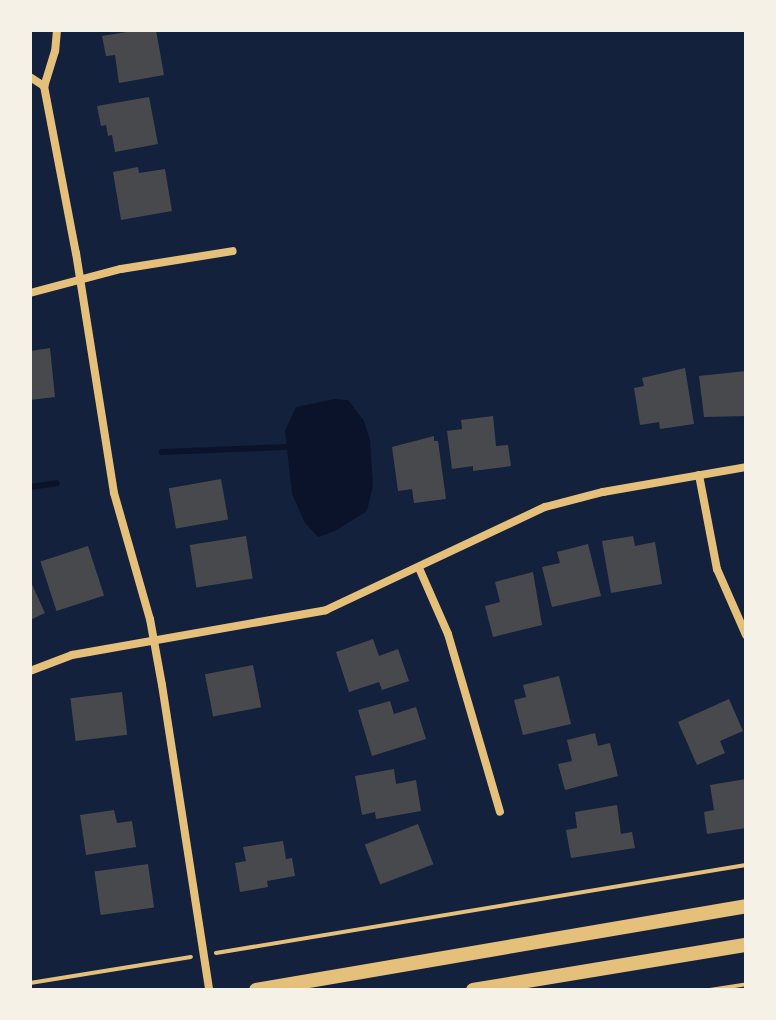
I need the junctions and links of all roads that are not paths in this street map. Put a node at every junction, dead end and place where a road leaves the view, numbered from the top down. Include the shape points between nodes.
1 (57, 30) edge
2 (30, 77) edge
3 (44, 86) junction
4 (233, 251) dead end
5 (80, 278) junction
6 (30, 293) edge
7 (746, 467) edge
8 (699, 475) junction
9 (419, 568) junction
10 (746, 635) edge
11 (154, 640) junction
12 (30, 671) edge
13 (500, 812) dead end
14 (746, 906) edge
15 (746, 945) edge
16 (209, 990) edge
17 (256, 990) edge
18 (473, 990) edge

1 - 3 street
2 - 3 street
3 - 5 street
4 - 5 street
5 - 6 street
5 - 11 street via 114,493
7 - 8 street
8 - 9 street via 566,500
8 - 10 street via 714,556
9 - 11 street via 326,610
9 - 13 street via 448,634
11 - 12 street via 54,660
11 - 16 street
14 - 17 street
15 - 18 street

